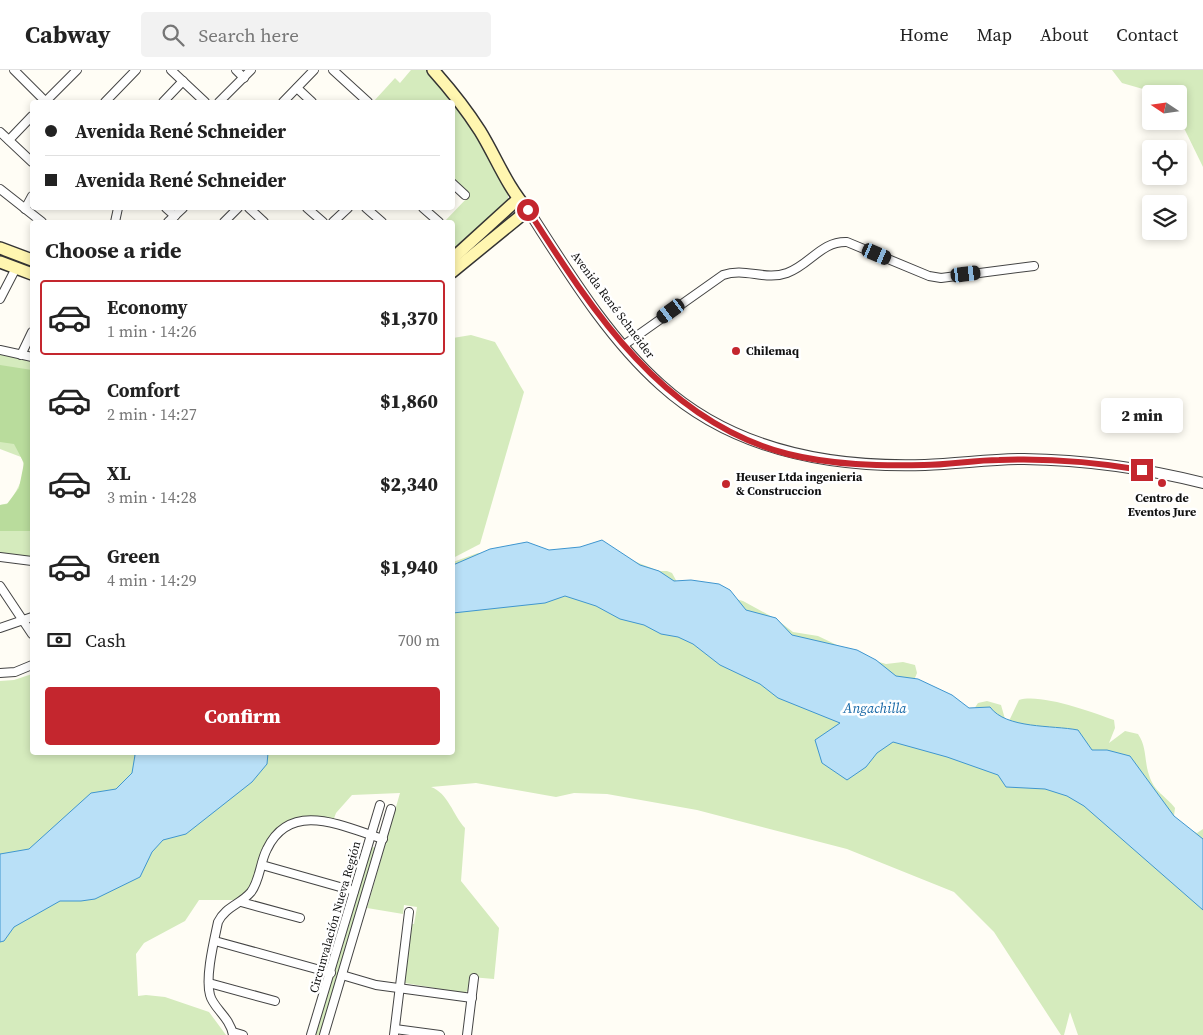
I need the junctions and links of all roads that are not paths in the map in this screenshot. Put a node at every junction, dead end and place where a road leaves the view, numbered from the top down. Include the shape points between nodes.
1 (14, 70) edge
2 (76, 70) edge
3 (136, 70) edge
4 (171, 70) edge
5 (236, 70) edge
6 (251, 70) edge
7 (314, 70) edge
8 (333, 70) edge
9 (433, 70) edge
10 (244, 78) junction
11 (183, 82) junction
12 (297, 88) junction
13 (453, 99) edge
14 (48, 100) edge
15 (50, 100) edge
16 (107, 100) edge
17 (164, 100) edge
18 (202, 100) edge
19 (221, 100) edge
20 (285, 100) edge
21 (310, 100) edge
22 (366, 100) edge
23 (455, 101) edge
24 (30, 118) edge
25 (0, 132) edge
26 (8, 140) junction
27 (30, 160) edge
28 (455, 186) edge
29 (0, 189) edge
30 (465, 195) dead end
31 (518, 199) junction
32 (30, 200) edge
33 (25, 209) junction
34 (168, 210) edge
35 (180, 210) edge
36 (236, 210) edge
37 (251, 210) edge
38 (309, 210) edge
39 (346, 210) edge
40 (368, 210) edge
41 (425, 210) edge
42 (528, 210) junction
43 (175, 216) junction
44 (39, 220) edge
45 (170, 220) edge
46 (226, 220) edge
47 (262, 220) edge
48 (321, 220) edge
49 (335, 220) edge
50 (380, 220) edge
51 (437, 220) edge
52 (0, 248) edge
53 (455, 256) edge
54 (30, 259) edge
55 (0, 262) edge
56 (1034, 266) dead end
57 (16, 268) junction
58 (455, 270) edge
59 (30, 273) edge
60 (0, 299) edge
61 (30, 336) edge
62 (624, 345) junction
63 (0, 350) edge
64 (21, 354) junction
65 (30, 356) edge
66 (1203, 483) edge
67 (0, 558) edge
68 (30, 561) edge
69 (0, 586) edge
70 (30, 618) edge
71 (24, 621) junction
72 (0, 628) edge
73 (30, 631) edge
74 (30, 666) edge
75 (0, 673) edge
76 (380, 805) dead end
77 (391, 809) dead end
78 (371, 835) junction
79 (382, 839) junction
80 (262, 865) junction
81 (354, 891) junction
82 (241, 902) junction
83 (409, 912) dead end
84 (300, 918) dead end
85 (215, 940) junction
86 (331, 973) junction
87 (342, 975) junction
88 (474, 978) dead end
89 (209, 983) junction
90 (399, 987) junction
91 (472, 998) junction
92 (275, 1001) dead end
93 (395, 1032) edge
94 (233, 1033) edge
95 (243, 1035) edge
96 (312, 1035) edge
97 (324, 1035) edge
98 (440, 1035) edge
99 (468, 1035) edge

1 - 14 street
2 - 15 street
3 - 16 street
4 - 11 street
5 - 10 street
6 - 10 street
7 - 12 street
8 - 22 street
9 - 13 main road, Avenida René Schneider
10 - 19 street
11 - 17 street
11 - 18 street
12 - 20 street
12 - 21 street
23 - 31 main road, Avenida René Schneider via 479,130
24 - 26 street
25 - 26 street
26 - 27 street
28 - 30 street
29 - 33 street
31 - 42 main road, Avenida René Schneider
31 - 53 main road
32 - 33 street
33 - 44 street
34 - 43 street
35 - 43 street
36 - 46 street
37 - 47 street
38 - 48 street
39 - 49 street
40 - 50 street
41 - 51 street
42 - 58 main road
42 - 62 street, Avenida René Schneider
43 - 45 street
52 - 54 main road
55 - 57 main road
56 - 62 street via 941,278 839,241 786,273 766,276 735,272 723,275
57 - 59 main road
57 - 60 street
61 - 64 street
62 - 66 street, Avenida René Schneider via 661,385 689,408 737,435 788,454 841,462 925,466 997,460 1071,461 1112,464
63 - 64 street
64 - 65 street
67 - 68 street
69 - 71 street
70 - 71 street
71 - 72 street
71 - 73 street
74 - 75 street via 16,672
76 - 78 street, Circunvalación Nueva Región
77 - 79 street, Circunvalación Nueva Región
78 - 79 street
78 - 80 street via 314,818 300,820 279,832 266,851
78 - 81 street, Circunvalación Nueva Región
79 - 87 street, Circunvalación Nueva Región
80 - 81 street
80 - 82 street via 252,891
81 - 86 street, Circunvalación Nueva Región
82 - 84 street
82 - 85 street via 222,914
83 - 90 street
85 - 86 street
85 - 89 street
86 - 96 street, Circunvalación Nueva Región
87 - 90 street via 376,985
87 - 97 street, Circunvalación Nueva Región
88 - 91 street
89 - 92 street
89 - 94 street via 210,997 226,1017
90 - 91 street
90 - 93 street
91 - 99 street
93 - 98 street
94 - 95 street

